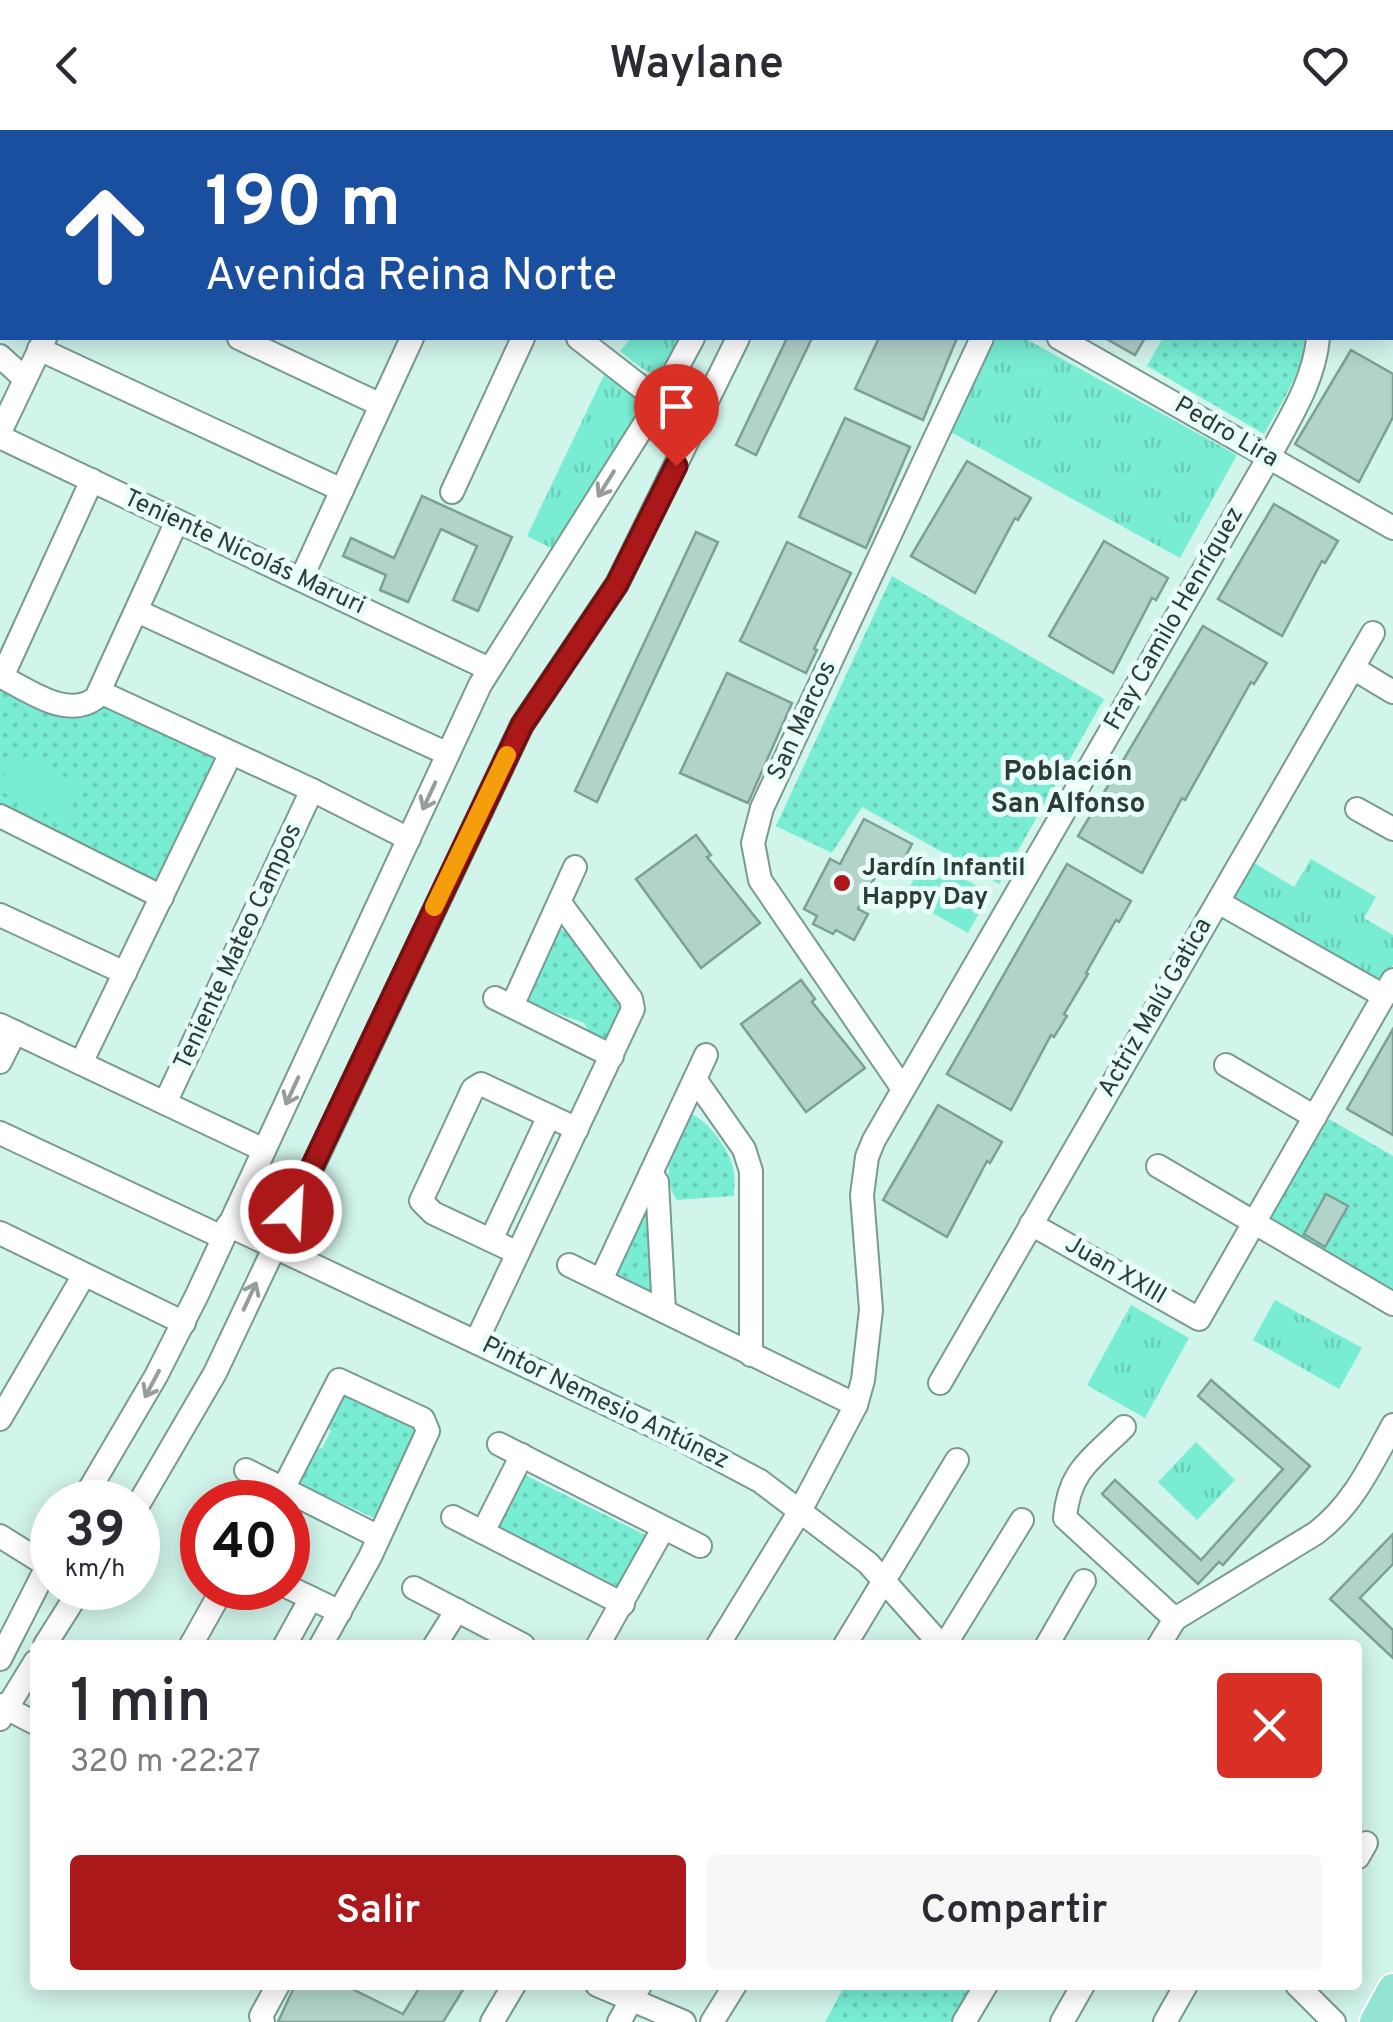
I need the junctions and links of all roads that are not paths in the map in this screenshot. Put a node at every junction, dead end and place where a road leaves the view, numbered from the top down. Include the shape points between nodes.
1 (242, 340) edge
2 (411, 340) edge
3 (522, 340) edge
4 (581, 340) edge
5 (692, 340) edge
6 (737, 340) edge
7 (981, 340) edge
8 (1063, 340) edge
9 (1318, 340) edge
10 (42, 343) edge
11 (0, 356) edge
12 (25, 379) junction
13 (659, 402) junction
14 (381, 406) junction
15 (0, 434) edge
16 (1268, 457) junction
17 (92, 480) junction
18 (342, 490) junction
19 (452, 492) dead end
20 (177, 521) junction
21 (1393, 528) edge
22 (301, 580) junction
23 (137, 611) junction
24 (1373, 633) dead end
25 (1352, 668) junction
26 (489, 669) junction
27 (1, 677) edge
28 (100, 692) junction
29 (1393, 692) edge
30 (231, 753) junction
31 (448, 754) junction
32 (312, 790) junction
33 (1358, 809) dead end
34 (0, 816) edge
35 (1393, 829) edge
36 (409, 839) junction
37 (575, 868) dead end
38 (162, 897) junction
39 (560, 902) junction
40 (1218, 902) junction
41 (0, 915) edge
42 (125, 973) junction
43 (1389, 988) edge
44 (7, 1028) edge
45 (706, 1055) dead end
46 (612, 1056) junction
47 (0, 1062) edge
48 (82, 1063) junction
49 (1226, 1065) dead end
50 (695, 1079) junction
51 (903, 1088) junction
52 (165, 1102) junction
53 (549, 1116) junction
54 (1315, 1116) junction
55 (577, 1129) junction
56 (0, 1133) edge
57 (264, 1150) junction
58 (1158, 1166) dead end
59 (651, 1173) junction
60 (1254, 1222) junction
61 (1032, 1224) junction
62 (225, 1231) junction
63 (1, 1236) edge
64 (491, 1240) junction
65 (274, 1247) junction
66 (518, 1253) junction
67 (569, 1265) dead end
68 (84, 1275) junction
69 (601, 1280) junction
70 (1393, 1304) edge
71 (664, 1311) junction
72 (184, 1323) junction
73 (476, 1342) junction
74 (752, 1355) junction
75 (940, 1383) dead end
76 (856, 1405) junction
77 (0, 1420) edge
78 (1393, 1425) edge
79 (1124, 1427) dead end
80 (499, 1444) dead end
81 (522, 1456) junction
82 (956, 1460) dead end
83 (246, 1470) dead end
84 (95, 1480) edge
85 (153, 1480) edge
86 (267, 1480) edge
87 (287, 1480) edge
88 (310, 1502) edge
89 (800, 1510) junction
90 (454, 1517) dead end
91 (1022, 1520) dead end
92 (663, 1528) junction
93 (483, 1532) junction
94 (0, 1536) edge
95 (379, 1537) junction
96 (700, 1546) dead end
97 (30, 1551) edge
98 (884, 1580) junction
99 (1084, 1581) dead end
100 (414, 1588) dead end
101 (311, 1598) joint
102 (30, 1600) edge
103 (623, 1604) junction
104 (67, 1610) edge
105 (210, 1610) edge
106 (456, 1610) junction
107 (340, 1612) junction
108 (1175, 1619) junction
109 (48, 1640) edge
110 (194, 1640) edge
111 (288, 1640) edge
112 (325, 1640) edge
113 (438, 1640) edge
114 (506, 1640) edge
115 (601, 1640) edge
116 (721, 1640) edge
117 (848, 1640) edge
118 (938, 1640) edge
119 (946, 1640) edge
120 (1050, 1640) edge
121 (1162, 1640) edge
122 (0, 1658) edge
123 (30, 1669) edge
124 (2, 1711) edge
125 (30, 1721) edge
126 (1393, 1989) edge
127 (275, 1990) edge
128 (511, 1990) edge
129 (732, 1990) edge
130 (983, 1990) edge
131 (1080, 1990) edge
132 (1183, 1990) edge
133 (1302, 1990) edge
134 (636, 1992) edge
135 (263, 2022) edge
136 (492, 2022) edge
137 (619, 2022) edge
138 (684, 2022) edge
139 (712, 2022) edge
140 (964, 2022) edge
141 (1062, 2022) edge
142 (1165, 2022) edge
143 (1334, 2022) edge
144 (1374, 2022) edge

1 - 14 street
2 - 14 street
3 - 19 street
4 - 13 street
5 - 13 street
6 - 65 street via 617,584 546,684 503,762
7 - 51 street, San Marcos via 754,831 760,880
8 - 16 street, Pedro Lira
9 - 16 street, Fray Camilo Henríquez via 1306,388
10 - 12 street
10 - 18 street
11 - 12 street
12 - 15 street
13 -> 26 street
14 - 18 street
15 - 17 street, Teniente Nicolás Maruri
16 - 21 street, Pedro Lira
16 - 51 street, Fray Camilo Henríquez
17 - 20 street, Teniente Nicolás Maruri
17 - 27 street
18 - 22 street
20 - 22 street, Teniente Nicolás Maruri
20 - 23 street
22 - 26 street, Teniente Nicolás Maruri
23 - 28 street
23 - 31 street
24 - 25 street, Actriz Malú Gatica
25 - 29 street
25 - 40 street, Actriz Malú Gatica
26 - 31 street
27 - 28 street via 68,708 90,703
28 - 30 street
30 - 32 street
30 - 38 street
31 -> 36 street
32 - 36 street
32 - 52 street, Teniente Mateo Campos
33 - 35 street
34 - 38 street
36 -> 57 street
37 - 39 street
38 - 42 street
39 - 46 street via 634,1008
39 - 46 street via 504,1002
40 - 43 street
40 - 61 street, Actriz Malú Gatica
41 - 42 street
42 - 48 street
43 - 54 street
44 - 47 street
44 - 48 street
45 - 50 street
46 - 55 street
48 - 52 street
49 - 54 street
50 - 59 street
50 - 74 street via 744,1149 751,1171
51 - 76 street, Fray Camilo Henríquez via 863,1176 871,1310
52 - 57 street
53 - 55 street
53 - 64 street
53 - 64 street via 481,1084 473,1088 421,1201
54 - 60 street
55 - 66 street
56 - 62 street, Pintor Nemesio Antúnez
57 - 62 street
58 - 60 street
59 - 69 street
59 - 71 street via 657,1182
60 - 61 street, Juan XXIII via 1199,1319
60 - 70 street
61 - 75 street, Actriz Malú Gatica
62 - 65 street, Pintor Nemesio Antúnez
62 - 72 street
63 - 68 street
64 - 66 street
65 - 73 street, Pintor Nemesio Antúnez
85 -> 65 street via 207,1388
66 - 73 street
67 - 69 street
68 - 72 street
68 - 77 street
69 - 71 street
71 - 74 street
72 -> 84 street
73 - 89 street, Pintor Nemesio Antúnez via 724,1460
74 - 76 street
76 - 89 street, Fray Camilo Henríquez
78 - 108 street via 1338,1516
79 - 108 street via 1076,1474 1066,1518
80 - 81 street
81 - 92 street
81 - 93 street
82 - 98 street
83 - 86 street
87 - 95 street via 338,1380 424,1419 428,1432
88 - 95 street
89 - 98 street, Pintor Nemesio Antúnez
89 - 116 street, Fray Camilo Henríquez
90 - 93 street
91 - 119 street
92 - 96 street
92 - 103 street
93 - 103 street
94 - 97 street
95 - 107 street
98 - 117 street
98 - 118 street, Pintor Nemesio Antúnez
99 - 120 street
100 - 106 street
101 - 107 street
101 - 111 street
102 - 122 street
103 - 115 street
104 - 109 street
105 - 110 street
106 - 113 street
106 - 114 street
107 - 112 street
108 - 121 street
123 - 124 street
124 - 125 street
126 - 144 main road
127 - 135 street
128 - 136 street
129 - 139 street
130 - 140 street
131 - 141 street
132 - 142 street
133 - 143 street
134 - 137 street
134 - 138 street

